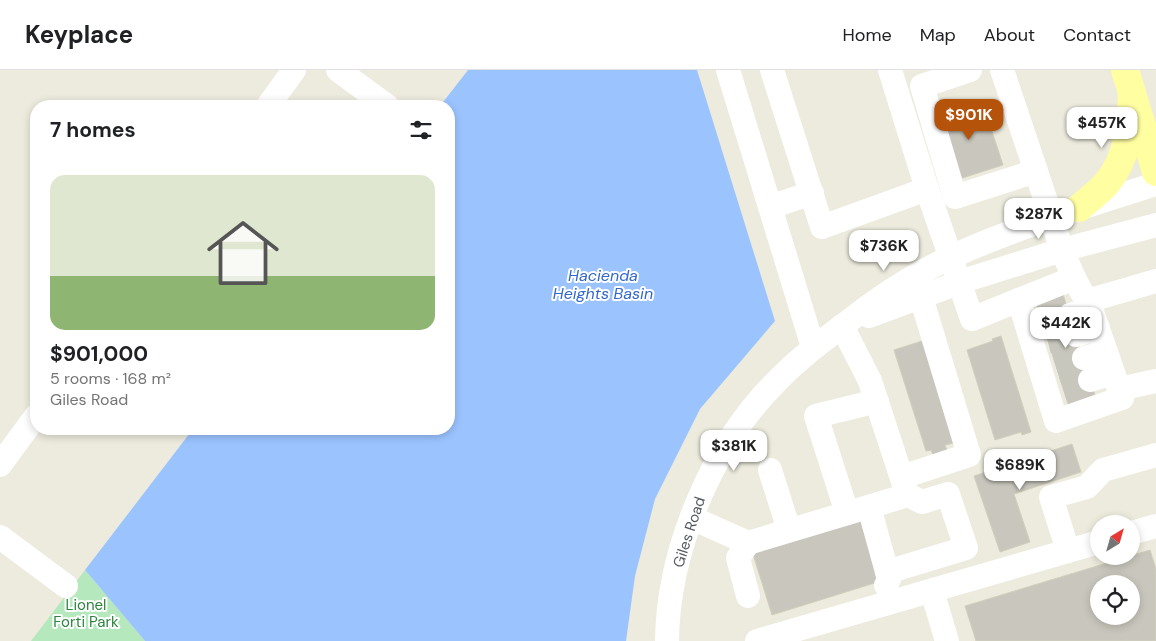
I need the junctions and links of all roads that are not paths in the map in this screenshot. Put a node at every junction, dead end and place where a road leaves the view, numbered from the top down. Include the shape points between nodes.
1 (294, 70) edge
2 (338, 70) edge
3 (728, 70) edge
4 (772, 70) edge
5 (890, 70) edge
6 (970, 70) edge
7 (1011, 72) edge
8 (272, 100) edge
9 (379, 100) edge
10 (1138, 101) edge
11 (1036, 171) junction
12 (1156, 172) edge
13 (1156, 184) edge
14 (927, 189) junction
15 (812, 193) junction
16 (770, 207) junction
17 (1080, 208) junction
18 (1052, 218) junction
19 (1156, 225) edge
20 (1062, 250) junction
21 (950, 258) junction
22 (1074, 278) junction
23 (1156, 281) edge
24 (960, 283) junction
25 (921, 297) junction
26 (1019, 300) junction
27 (1084, 318) junction
28 (842, 326) junction
29 (813, 347) junction
30 (1102, 370) junction
31 (1156, 381) edge
32 (877, 401) junction
33 (30, 424) edge
34 (1156, 455) edge
35 (0, 464) edge
36 (770, 470) dead end
37 (905, 486) junction
38 (858, 510) junction
39 (692, 518) junction
40 (1156, 526) edge
41 (789, 530) junction
42 (1140, 530) edge
43 (0, 537) edge
44 (748, 543) junction
45 (1090, 545) edge
46 (1068, 551) junction
47 (888, 572) junction
48 (66, 586) dead end
49 (932, 591) junction
50 (748, 596) dead end
51 (888, 603) junction
52 (666, 641) edge
53 (758, 641) edge
54 (947, 641) edge

1 - 8 street
2 - 9 street
3 - 16 street
4 - 15 street
5 - 14 street
6 - 11 street via 922,86 955,197
7 - 11 street
10 - 12 main road
10 - 17 main road via 1118,166 1106,184
11 - 18 street
13 - 17 street, Giles Road
14 - 15 street via 822,227
14 - 21 street
15 - 16 street
16 - 29 street
17 - 18 street, Giles Road
18 - 20 street
18 - 21 street, Giles Road
19 - 20 street, Giles Road
20 - 22 street
20 - 24 street, Giles Road
21 - 24 street
21 - 28 street, Giles Road via 876,300
22 - 26 street
22 - 27 street
23 - 27 street
24 - 25 street, Giles Road
24 - 26 street via 972,319
25 - 28 street, Giles Road
25 - 37 street via 968,455
26 - 30 street via 1038,334 1052,380 1056,421 1122,398
27 - 30 street
28 - 29 street, Giles Road
28 - 32 street
29 - 39 street, Giles Road via 774,383 746,417 721,455
30 - 31 street
32 - 37 street
32 - 38 street via 816,416
33 - 35 street
34 - 46 street via 1103,470 1087,487 1051,497
36 - 41 street
37 - 38 street
37 - 47 street via 922,502 948,494 966,548
38 - 41 street
38 - 47 street
39 - 44 street
39 - 52 street, Giles Road via 672,586
40 - 42 street
41 - 44 street
43 - 48 street
44 - 50 street via 738,558
45 - 46 street
46 - 49 street
47 - 51 street via 884,590
49 - 51 street
49 - 54 street
51 - 53 street

